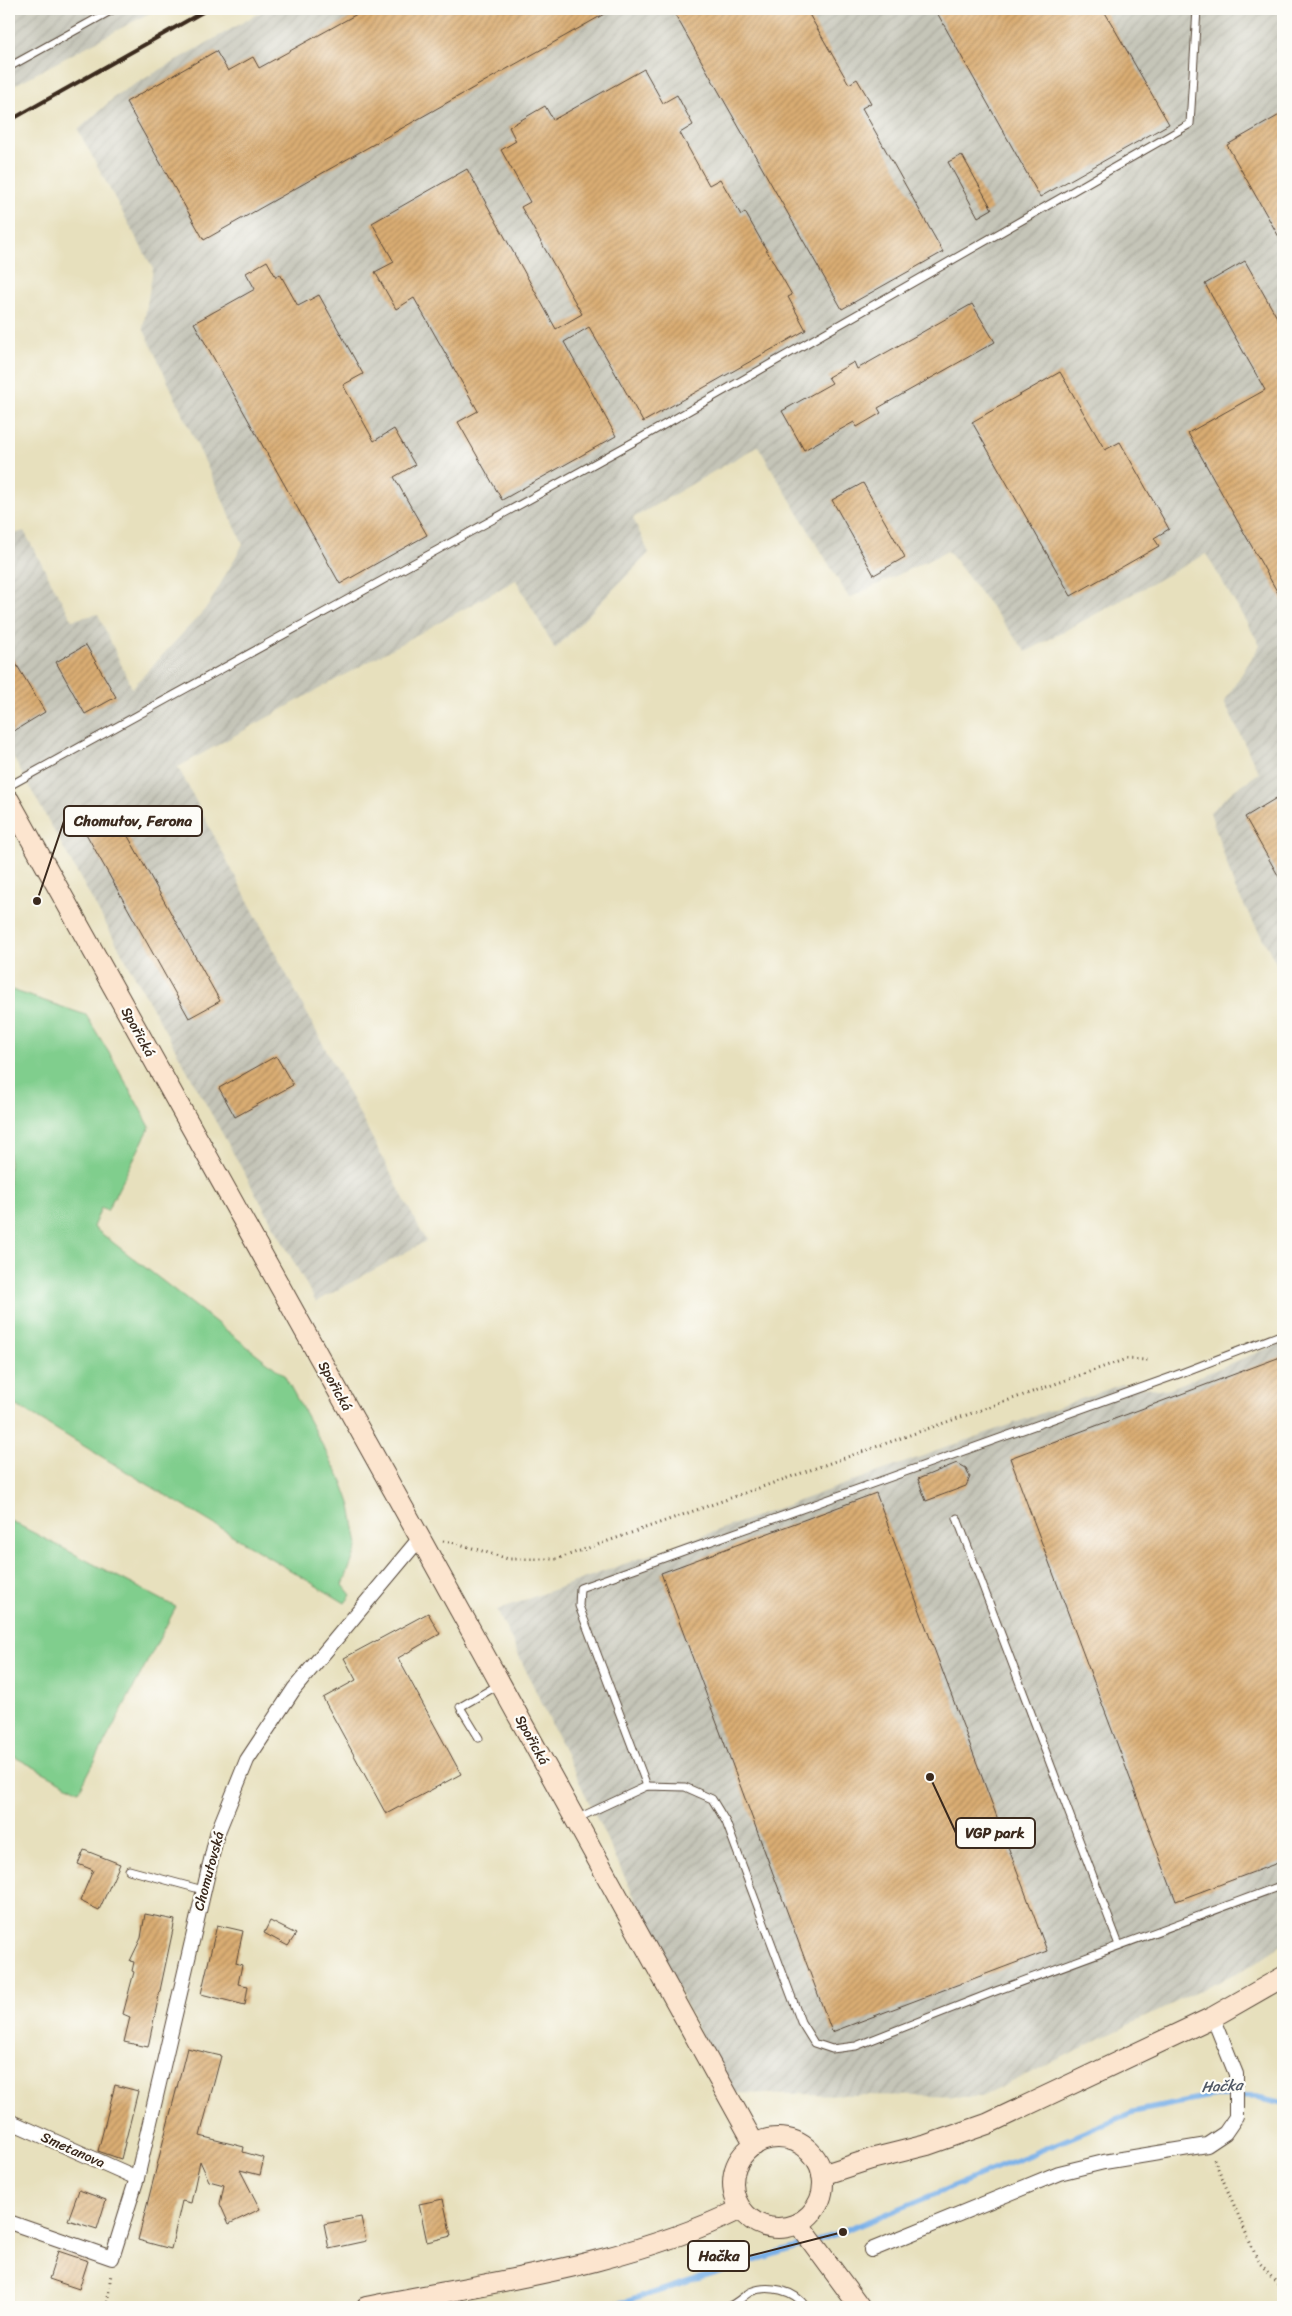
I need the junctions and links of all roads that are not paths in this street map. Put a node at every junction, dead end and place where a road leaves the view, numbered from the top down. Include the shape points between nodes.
1 (114, 9) edge
2 (1197, 9) edge
3 (9, 67) edge
4 (9, 786) edge
5 (9, 800) edge
6 (1283, 1334) edge
7 (957, 1518) dead end
8 (420, 1538) junction
9 (500, 1683) junction
10 (479, 1738) dead end
11 (647, 1786) junction
12 (576, 1820) junction
13 (129, 1870) dead end
14 (1283, 1885) edge
15 (203, 1890) junction
16 (1119, 1945) junction
17 (1283, 1977) edge
18 (1213, 2017) junction
19 (9, 2121) edge
20 (755, 2144) junction
21 (822, 2175) junction
22 (137, 2178) junction
23 (741, 2209) junction
24 (9, 2222) edge
25 (799, 2226) junction
26 (871, 2250) dead end
27 (366, 2307) edge
28 (730, 2307) edge
29 (806, 2307) edge
30 (860, 2307) edge

1 - 3 lane
2 - 4 lane via 1190,124 648,434
5 - 8 street, Spořická
6 - 11 lane via 580,1588 579,1606
7 - 16 lane
8 - 9 street, Spořická
8 - 15 street, Chomutovská via 294,1689 247,1760 217,1834
9 - 10 lane via 460,1707
9 - 12 street, Spořická
11 - 12 lane
11 - 16 lane via 684,1787 712,1799 726,1822 801,2022 814,2043 832,2049 856,2046
12 - 20 street, Spořická
13 - 15 lane
14 - 16 lane
15 - 22 street, Chomutovská
17 - 18 street
18 - 21 street via 987,2124
18 - 26 street via 1236,2074 1236,2117 1225,2133 1207,2145 1059,2172
19 - 22 street, Smetanova
20 - 21 street via 778,2138 796,2142 811,2153
20 - 23 street via 742,2157 734,2174 735,2198
21 - 25 street via 818,2203
22 - 24 street, Chomutovská via 112,2258
23 - 25 street via 760,2225 773,2228
23 - 27 street via 642,2247 554,2270
25 - 30 street
28 - 29 lane via 751,2292 775,2287 802,2301

